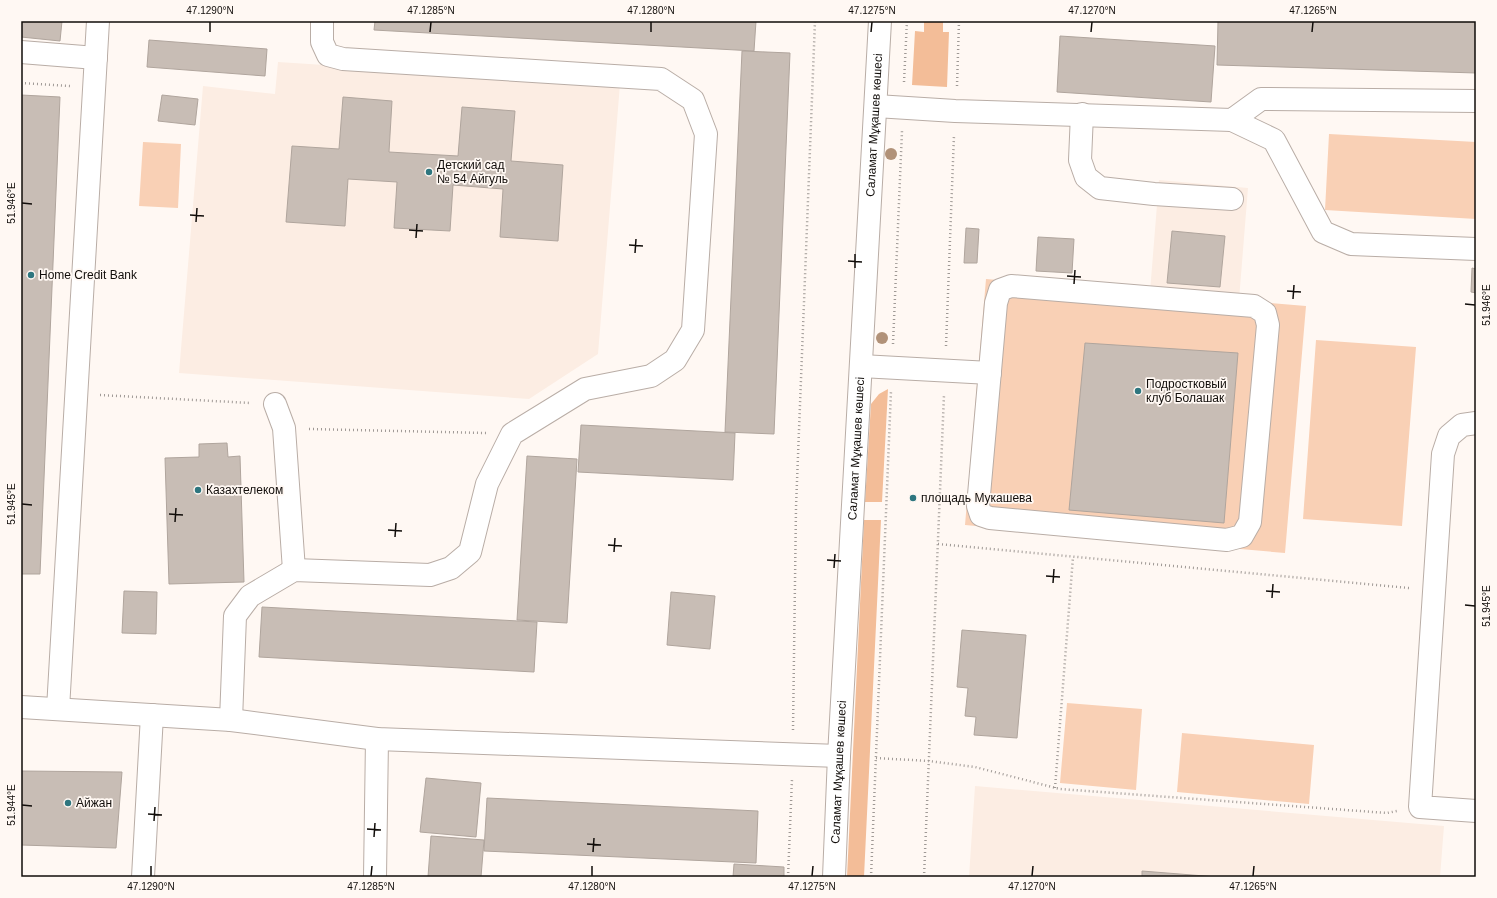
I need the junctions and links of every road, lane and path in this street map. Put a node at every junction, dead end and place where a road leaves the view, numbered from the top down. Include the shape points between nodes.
1 (98, 21) edge
2 (322, 21) edge
3 (815, 21) edge
4 (880, 21) edge
5 (907, 21) edge
6 (959, 21) edge
7 (21, 52) edge
8 (96, 58) junction
9 (21, 83) edge
10 (94, 87) junction
11 (1476, 102) edge
12 (876, 106) junction
13 (903, 108) junction
14 (956, 111) junction
15 (1082, 114) junction
16 (1232, 120) junction
17 (1232, 199) dead end
18 (1476, 249) edge
19 (861, 366) junction
20 (892, 368) junction
21 (945, 370) junction
22 (990, 373) junction
23 (77, 394) junction
24 (275, 404) joint
25 (1476, 423) edge
26 (284, 428) junction
27 (512, 434) junction
28 (938, 544) junction
29 (1073, 557) junction
30 (294, 570) junction
31 (1435, 590) junction
32 (21, 707) edge
33 (58, 709) junction
34 (152, 715) junction
35 (231, 720) junction
36 (377, 740) junction
37 (793, 755) junction
38 (839, 756) junction
39 (876, 758) junction
40 (928, 761) junction
41 (1055, 788) junction
42 (1420, 807) junction
43 (1476, 811) edge
44 (144, 877) edge
45 (375, 877) edge
46 (788, 877) edge
47 (834, 877) edge
48 (871, 877) edge
49 (924, 877) edge

1 - 8 street
2 - 27 street via 322,42 328,55 343,59 661,79 692,100 706,134 693,330 675,360 651,376 585,389
3 - 37 path via 796,507
4 - 12 street, Саламат Мұқашев көшесі
5 - 13 path
6 - 14 path
7 - 8 street
8 - 10 street
9 - 10 path
10 - 23 street
11 - 16 street via 1261,99
12 - 13 street
12 - 19 street, Саламат Мұқашев көшесі
13 - 14 street
13 - 20 path
14 - 15 street
14 - 21 path
15 - 16 street
15 - 17 street via 1080,160 1086,177 1100,188
16 - 18 street via 1274,140 1323,232 1351,244
19 - 20 street
19 - 38 street, Саламат Мұқашев көшесі
20 - 21 street
20 - 39 path
21 - 22 street
21 - 28 path
22 - 22 street via 978,506 982,514 990,518 1227,540 1242,536 1250,522 1268,325 1265,313 1254,306 1011,286 1000,290 996,303
23 - 24 path
23 - 33 street
24 - 26 street
25 - 31 street via 1462,425 1449,436 1443,454
26 - 27 path
26 - 30 street
27 - 30 street via 487,484 470,552 451,568 430,575
28 - 29 path
28 - 40 path
29 - 31 path
29 - 41 path
30 - 35 street via 250,596 234,616
31 - 42 street
32 - 33 street
33 - 34 street
34 - 35 street
34 - 44 street
35 - 36 street
36 - 37 street
36 - 45 street
37 - 38 street
37 - 46 path
38 - 47 street, Саламат Мұқашев көшесі
39 - 40 path
39 - 48 path
40 - 41 path via 975,767
40 - 49 path
41 - 42 path via 1386,813
42 - 43 street

